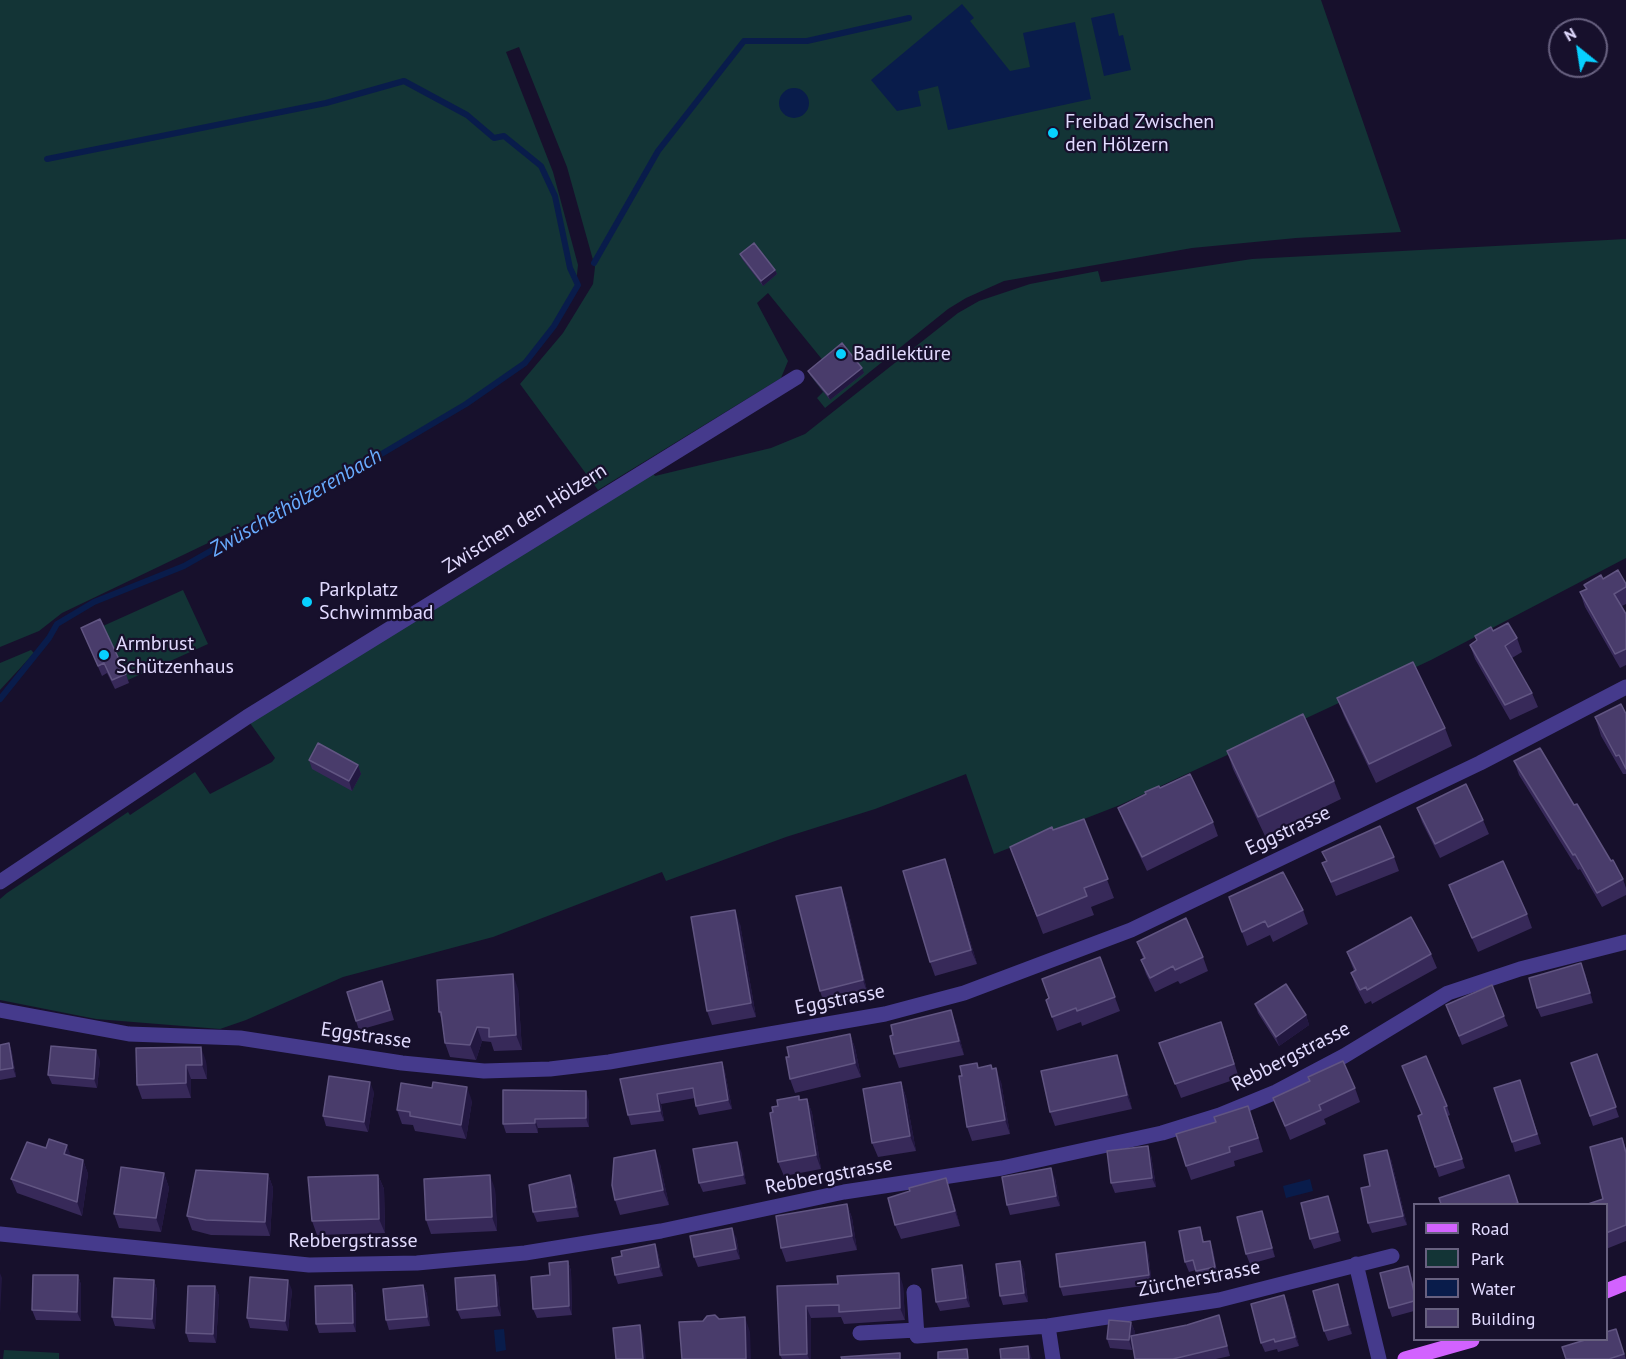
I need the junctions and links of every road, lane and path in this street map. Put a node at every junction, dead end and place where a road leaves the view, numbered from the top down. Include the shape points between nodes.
1 (797, 377) dead end
2 (1626, 687) edge
3 (0, 882) edge
4 (1626, 942) edge
5 (0, 1010) edge
6 (0, 1234) edge
7 (1392, 1256) dead end
8 (1356, 1264) junction
9 (1626, 1283) edge
10 (1608, 1290) edge
11 (914, 1292) dead end
12 (1048, 1326) junction
13 (860, 1333) dead end
14 (917, 1333) junction
15 (1468, 1341) edge
16 (1053, 1359) edge
17 (1379, 1359) edge
18 (1405, 1359) edge

1 - 3 street, Zwischen den Hölzern via 247,717
2 - 5 street, Eggstrasse via 1480,764 1131,930 964,993 885,1014 609,1062 484,1071 402,1063 240,1038 129,1034
4 - 6 street, Rebbergstrasse via 1520,969 1448,993 1276,1092 1171,1130 1002,1168 844,1192 661,1231 513,1254 417,1263 309,1266
7 - 8 street, Zürcherstrasse
8 - 12 street, Zürcherstrasse via 1219,1300
8 - 17 street
9 - 10 main road
11 - 14 street
12 - 14 street, Zürcherstrasse
12 - 16 street
13 - 14 street, Zürcherstrasse
15 - 18 main road

